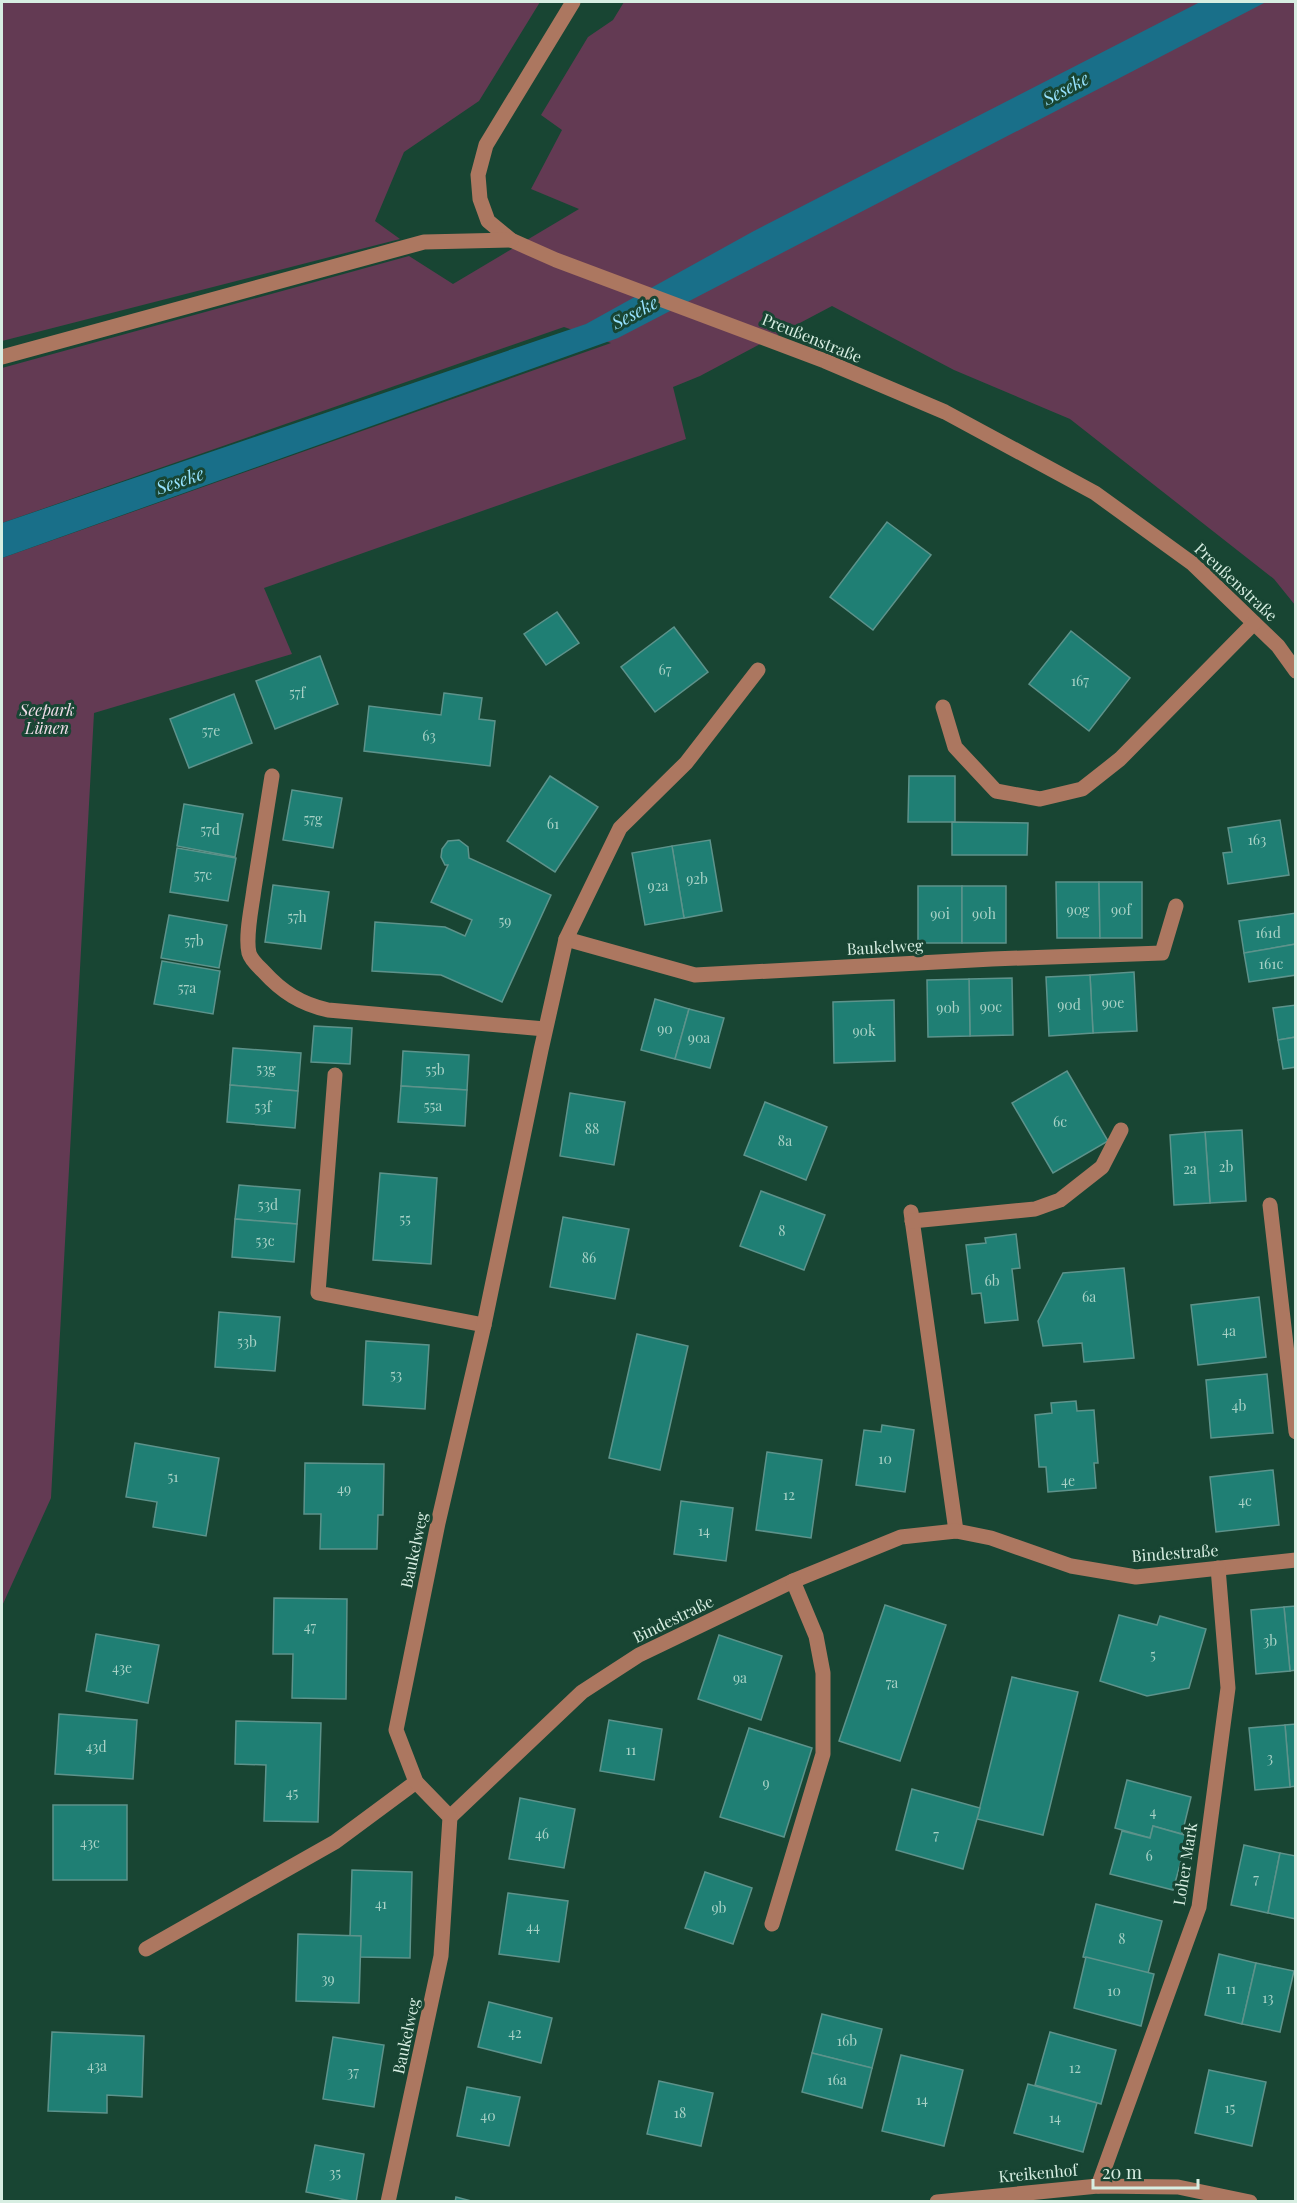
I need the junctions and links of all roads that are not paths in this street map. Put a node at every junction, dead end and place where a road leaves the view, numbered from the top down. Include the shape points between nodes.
1 (573, 2) edge
2 (511, 240) junction
3 (2, 357) edge
4 (1254, 623) junction
5 (758, 669) dead end
6 (1296, 671) edge
7 (943, 707) dead end
8 (272, 776) dead end
9 (1176, 906) dead end
10 (566, 939) junction
11 (545, 1029) junction
12 (335, 1075) dead end
13 (1121, 1130) dead end
14 (1270, 1205) dead end
15 (484, 1325) junction
16 (1296, 1432) edge
17 (956, 1531) junction
18 (1296, 1560) edge
19 (1218, 1568) junction
20 (793, 1581) junction
21 (416, 1782) junction
22 (450, 1817) junction
23 (772, 1924) dead end
24 (146, 1950) dead end
25 (1098, 2186) junction
26 (388, 2202) edge
27 (937, 2202) edge
28 (1250, 2202) edge

1 - 2 street, Preußenstraße via 486,145 478,174 480,199 488,221
2 - 3 street via 424,242
2 - 4 street, Preußenstraße via 825,361 945,412 1095,493 1193,564
4 - 6 street, Preußenstraße
4 - 7 street via 1120,759 1082,789 1040,799 996,791 955,747
5 - 10 street, Baukelweg via 686,763 620,828
8 - 11 street via 248,940 254,962 272,981 289,996 328,1010
9 - 10 street, Baukelweg via 1162,953 695,975
10 - 11 street, Baukelweg
11 - 15 street, Baukelweg
12 - 15 street via 318,1293
13 - 17 street via 1102,1167 1060,1200 1035,1209 912,1216
14 - 16 street
15 - 21 street, Baukelweg via 396,1730
17 - 19 street, Bindestraße via 991,1538 1071,1566 1137,1577
17 - 20 street, Bindestraße via 901,1537
18 - 19 street, Bindestraße
19 - 25 street, Loher Mark via 1228,1688 1199,1907
20 - 22 street, Bindestraße via 639,1655 582,1692
20 - 23 street via 816,1636 824,1674 823,1754
21 - 22 street, Baukelweg
21 - 24 street via 335,1842
22 - 26 street, Baukelweg via 441,1956
25 - 27 street, Kreikenhof
25 - 28 street, Kreikenhof via 1178,2187

